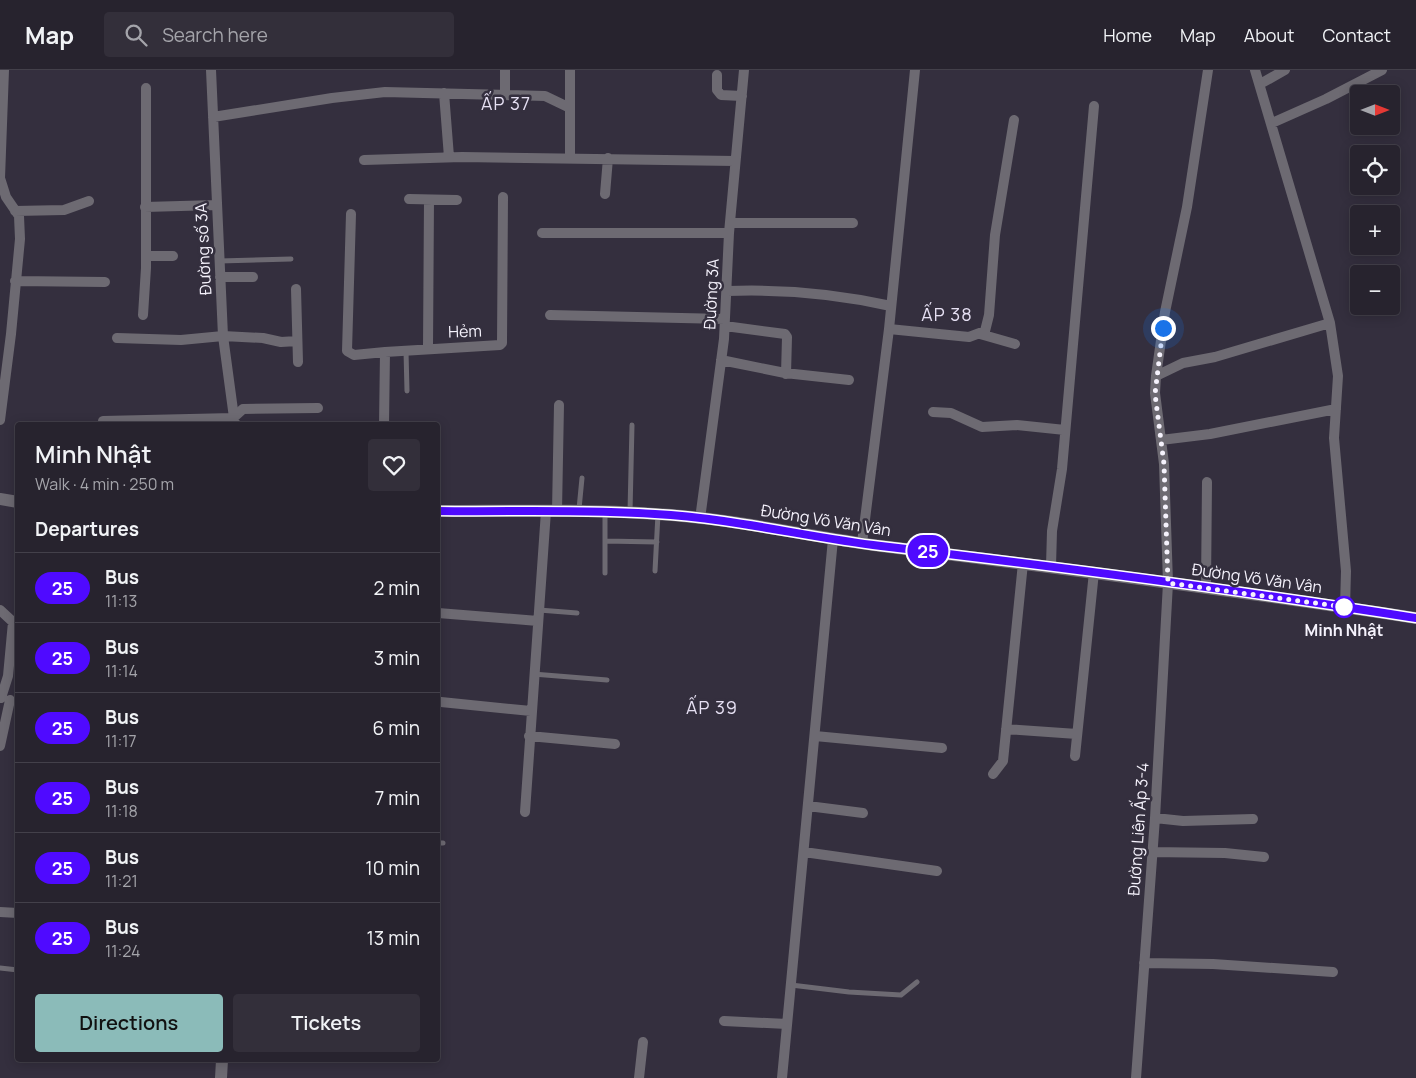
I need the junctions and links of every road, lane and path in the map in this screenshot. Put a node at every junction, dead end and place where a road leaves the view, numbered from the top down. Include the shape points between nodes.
1 (4, 70) edge
2 (210, 70) edge
3 (506, 70) edge
4 (570, 70) edge
5 (744, 70) edge
6 (915, 70) edge
7 (1208, 70) edge
8 (1255, 70) edge
9 (1285, 70) edge
10 (1382, 70) edge
11 (717, 75) dead end
12 (1260, 84) junction
13 (146, 88) dead end
14 (444, 93) junction
15 (505, 95) junction
16 (742, 96) junction
17 (1094, 106) dead end
18 (570, 108) junction
19 (213, 117) junction
20 (1014, 120) dead end
21 (1272, 124) junction
22 (449, 157) junction
23 (570, 158) junction
24 (608, 158) junction
25 (364, 160) dead end
26 (735, 161) junction
27 (0, 178) edge
28 (605, 194) dead end
29 (503, 197) dead end
30 (409, 199) dead end
31 (429, 200) junction
32 (457, 200) dead end
33 (89, 201) dead end
34 (216, 205) junction
35 (145, 207) junction
36 (15, 210) junction
37 (351, 214) dead end
38 (853, 223) dead end
39 (729, 228) junction
40 (542, 233) dead end
41 (146, 256) junction
42 (173, 256) dead end
43 (291, 259) dead end
44 (219, 261) junction
45 (220, 277) junction
46 (253, 277) dead end
47 (15, 281) junction
48 (105, 282) dead end
49 (296, 289) dead end
50 (727, 292) junction
51 (892, 306) junction
52 (143, 315) dead end
53 (550, 315) dead end
54 (725, 322) junction
55 (1330, 323) junction
56 (889, 329) junction
57 (980, 334) junction
58 (224, 336) junction
59 (117, 338) dead end
60 (297, 341) junction
61 (1015, 344) dead end
62 (428, 348) junction
63 (406, 351) junction
64 (385, 352) junction
65 (721, 360) junction
66 (298, 362) dead end
67 (786, 374) junction
68 (1156, 376) junction
69 (3, 379) edge
70 (850, 380) dead end
71 (407, 391) dead end
72 (559, 405) dead end
73 (318, 408) dead end
74 (1336, 409) junction
75 (933, 412) dead end
76 (0, 420) edge
77 (103, 421) dead end
78 (234, 421) edge
79 (384, 422) edge
80 (632, 426) dead end
81 (1066, 430) junction
82 (1161, 440) junction
83 (582, 478) dead end
84 (1207, 482) dead end
85 (0, 499) edge
86 (15, 502) edge
87 (440, 511) edge
88 (551, 511) junction
89 (578, 511) junction
90 (605, 512) junction
91 (630, 512) junction
92 (658, 514) junction
93 (700, 519) junction
94 (833, 539) junction
95 (605, 541) junction
96 (657, 542) junction
97 (862, 543) junction
98 (1023, 563) junction
99 (1051, 566) junction
100 (655, 571) dead end
101 (1094, 572) junction
102 (605, 573) dead end
103 (1168, 583) junction
104 (1206, 587) junction
105 (1345, 607) junction
106 (0, 610) edge
107 (440, 613) edge
108 (577, 613) dead end
109 (538, 616) junction
110 (1416, 618) edge
111 (533, 674) junction
112 (607, 680) dead end
113 (7, 698) edge
114 (441, 702) dead end
115 (531, 711) junction
116 (1006, 729) junction
117 (1077, 734) junction
118 (529, 736) junction
119 (815, 736) junction
120 (615, 744) dead end
121 (0, 746) edge
122 (942, 748) dead end
123 (1075, 756) dead end
124 (993, 774) dead end
125 (808, 806) junction
126 (525, 812) dead end
127 (863, 813) dead end
128 (1155, 818) junction
129 (1253, 819) dead end
130 (804, 852) junction
131 (1151, 852) junction
132 (1264, 857) dead end
133 (937, 871) dead end
134 (0, 912) edge
135 (15, 913) edge
136 (1144, 962) junction
137 (0, 968) edge
138 (15, 970) edge
139 (1334, 972) dead end
140 (917, 982) dead end
141 (791, 985) junction
142 (724, 1020) dead end
143 (787, 1024) junction
144 (643, 1042) dead end
145 (222, 1062) edge
146 (221, 1078) edge
147 (640, 1078) edge
148 (782, 1078) edge
149 (1136, 1078) edge

1 - 27 street
2 - 19 street, Đường số 3A
3 - 15 street
4 - 18 street
5 - 16 street, Đường 3A
6 - 51 street
7 - 68 street, Đường Liên Ấp 3-4
8 - 12 street
9 - 12 street
10 - 21 street
11 - 16 street via 717,90 721,95
12 - 21 street
13 - 35 street
14 - 15 street
14 - 19 street via 376,93
14 - 22 street
15 - 18 street via 545,96
16 - 26 street, Đường 3A
17 - 81 street
18 - 23 street
19 - 34 street, Đường số 3A
20 - 57 street via 995,235 989,315 985,331
21 - 55 street
22 - 23 street
22 - 25 street
23 - 24 street
24 - 26 street
24 - 28 street
26 - 39 street, Đường 3A
27 - 36 street via 6,197
29 - 62 street, Hẻm via 502,343
30 - 31 street
31 - 32 street
31 - 62 street
33 - 36 street via 64,210
34 - 35 street
34 - 44 street, Đường số 3A
35 - 41 street
36 - 47 street via 19,216 20,239
37 - 64 street, Hẻm via 347,351 354,356
38 - 39 street
39 - 40 street
39 - 50 street, Đường 3A
41 - 42 street
41 - 52 street
43 - 44 lane
44 - 45 street, Đường số 3A
45 - 46 street
45 - 58 street, Đường số 3A
47 - 48 street
47 - 69 street
49 - 60 street
50 - 51 street via 849,297
50 - 54 street, Đường 3A
51 - 56 street
53 - 54 street
54 - 65 street, Đường 3A
54 - 67 street via 785,334
55 - 68 street via 1215,357 1183,363
55 - 74 street via 1338,376
56 - 57 street via 969,337
56 - 97 street
57 - 61 street
58 - 59 street via 181,340
58 - 60 street
58 - 78 street, Đường số 3A
60 - 66 street
62 - 63 street, Hẻm
63 - 64 street, Hẻm
63 - 71 lane
64 - 79 street
65 - 67 street
65 - 93 street, Đường 3A
67 - 70 street
68 - 82 street, Đường Liên Ấp 3-4
69 - 76 street
72 - 88 street
73 - 78 street via 243,409
74 - 82 street via 1210,434
74 - 105 street via 1334,438 1346,571
75 - 81 street via 951,413 982,427 1017,425
77 - 78 street
80 - 91 lane
81 - 99 street via 1052,531
82 - 103 street, Đường Liên Ấp 3-4
83 - 89 lane
84 - 104 street
85 - 86 street
87 - 88 street, Đường Võ Văn Vân
88 - 89 street, Đường Võ Văn Vân
88 - 109 street
89 - 90 street, Đường Võ Văn Vân
90 - 91 street, Đường Võ Văn Vân
90 - 95 lane
91 - 92 street, Đường Võ Văn Vân
92 - 93 street, Đường Võ Văn Vân
92 - 96 lane
93 - 94 street, Đường Võ Văn Vân
94 - 97 street, Đường Võ Văn Vân
94 - 119 street
95 - 96 lane
95 - 102 lane
96 - 100 lane
97 - 98 street, Đường Võ Văn Vân
98 - 99 street, Đường Võ Văn Vân
98 - 116 street
99 - 101 street, Đường Võ Văn Vân
101 - 103 street, Đường Võ Văn Vân
101 - 117 street
103 - 104 street, Đường Võ Văn Vân
103 - 128 street, Đường Liên Ấp 3-4
104 - 105 street, Đường Võ Văn Vân
105 - 110 street, Đường Võ Văn Vân
106 - 113 street via 13,622
107 - 109 street
108 - 109 lane
109 - 111 street
111 - 112 lane
111 - 115 street
113 - 121 street
114 - 115 street
115 - 118 street
116 - 117 street
116 - 124 street via 1003,761
117 - 123 street
118 - 120 street
118 - 126 street
119 - 122 street
119 - 125 street
125 - 127 street
125 - 130 street
128 - 129 street via 1183,821
128 - 131 street, Đường Liên Ấp 3-4
130 - 133 street
130 - 141 street
131 - 132 street
131 - 136 street, Đường Liên Ấp 3-4
134 - 135 street
136 - 139 street
136 - 149 street, Đường Liên Ấp 3-4
137 - 138 lane
140 - 141 lane via 901,995
141 - 143 street
142 - 143 street
143 - 148 street
144 - 147 street
145 - 146 street

